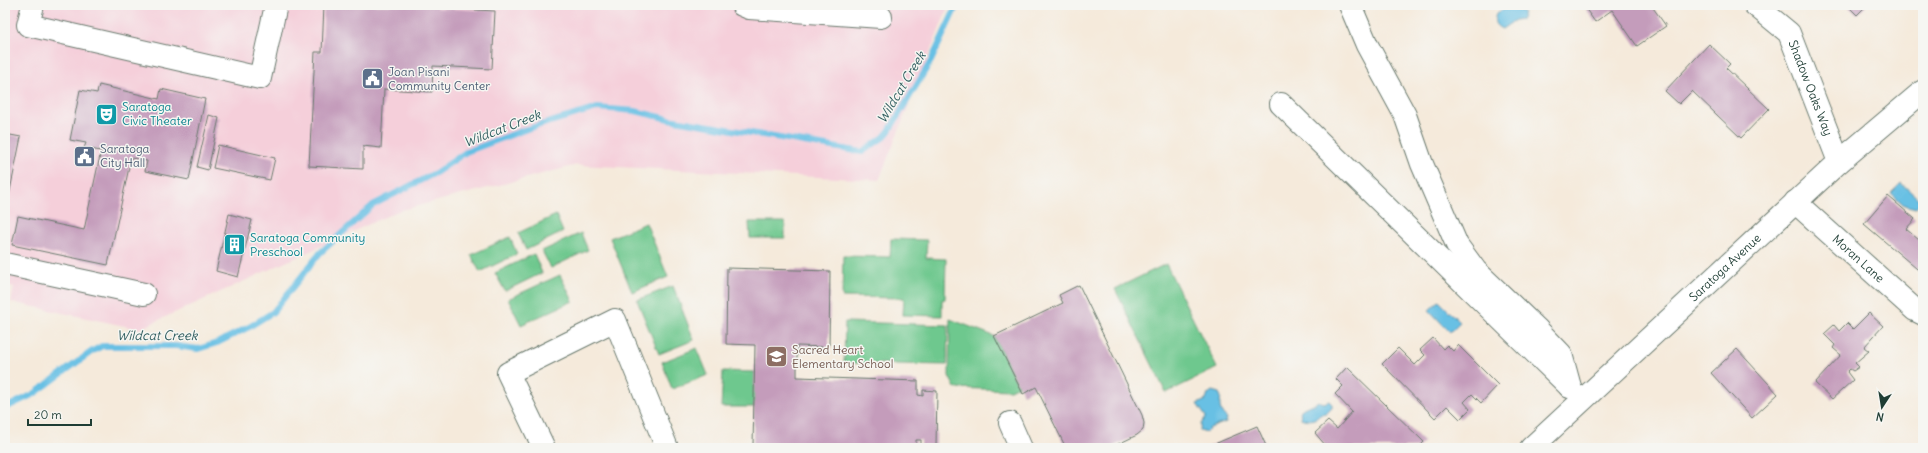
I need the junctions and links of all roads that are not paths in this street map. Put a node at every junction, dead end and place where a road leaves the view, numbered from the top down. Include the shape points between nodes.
1 (32, 5) edge
2 (276, 5) edge
3 (742, 5) edge
4 (1350, 5) edge
5 (1755, 5) edge
6 (881, 17) dead end
7 (1923, 91) edge
8 (1280, 104) dead end
9 (1839, 162) junction
10 (1795, 202) junction
11 (5, 264) edge
12 (144, 294) dead end
13 (1923, 314) edge
14 (1576, 393) junction
15 (1010, 423) dead end
16 (544, 448) edge
17 (667, 448) edge
18 (1021, 448) edge
19 (1531, 448) edge

1 - 2 street via 28,25 260,78
3 - 6 street via 749,8
4 - 14 street via 1367,45 1405,116 1422,164 1457,245 1476,271 1561,354
5 - 9 street, Shadow Oaks Way via 1789,33
7 - 9 street, Saratoga Avenue
8 - 14 street
9 - 10 street, Saratoga Avenue
10 - 13 street, Moran Lane via 1915,310
10 - 14 street, Saratoga Avenue
11 - 12 street
14 - 19 street, Saratoga Avenue
15 - 18 street
16 - 17 street via 508,373 615,320

